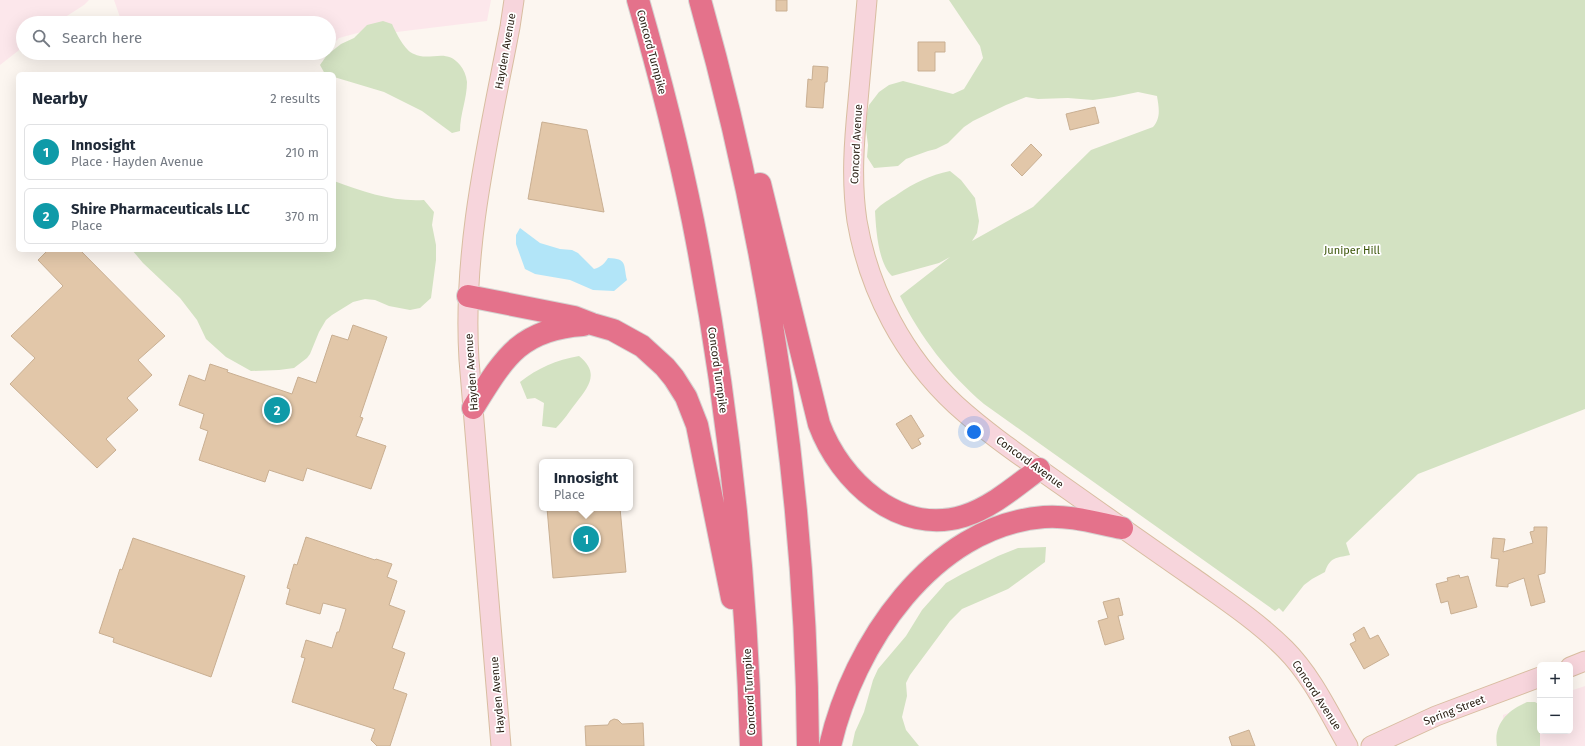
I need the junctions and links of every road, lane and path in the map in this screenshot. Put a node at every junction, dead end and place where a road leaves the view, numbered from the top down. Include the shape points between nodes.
1 (514, 0) edge
2 (638, 0) edge
3 (700, 0) edge
4 (867, 0) edge
5 (731, 119) junction
6 (468, 296) junction
7 (592, 324) junction
8 (473, 408) junction
9 (1039, 469) junction
10 (1122, 528) junction
11 (748, 655) junction
12 (1585, 661) edge
13 (1573, 666) edge
14 (1537, 679) edge
15 (501, 746) edge
16 (751, 746) edge
17 (808, 746) edge
18 (830, 746) edge
19 (1348, 746) edge
20 (1370, 746) edge

1 - 6 main road, Hayden Avenue via 477,200
2 - 11 highway, Concord Turnpike via 675,140 709,310 734,491
3 - 5 highway
4 - 9 main road, Concord Avenue via 853,173 857,218 870,272 894,326 933,381 966,414
5 - 9 highway via 760,181 819,424 833,453 849,476 868,494 896,511 918,518 941,520 964,516 985,507
5 - 17 highway via 764,277 789,452 803,604
6 - 7 highway via 574,317
6 - 8 main road, Hayden Avenue via 468,346
7 - 8 highway via 555,328 523,343 500,366
7 - 11 highway via 620,333 649,352 670,373 686,397 701,441 729,588
8 - 15 main road, Hayden Avenue
9 - 10 main road, Concord Avenue
10 - 18 highway via 1068,518 1036,518 991,530 966,542 944,557 910,590 874,640 848,692
10 - 19 main road, Concord Avenue via 1242,613 1285,649 1309,678
11 - 16 highway, Concord Turnpike
12 - 13 main road
14 - 20 main road, Spring Street via 1436,716

